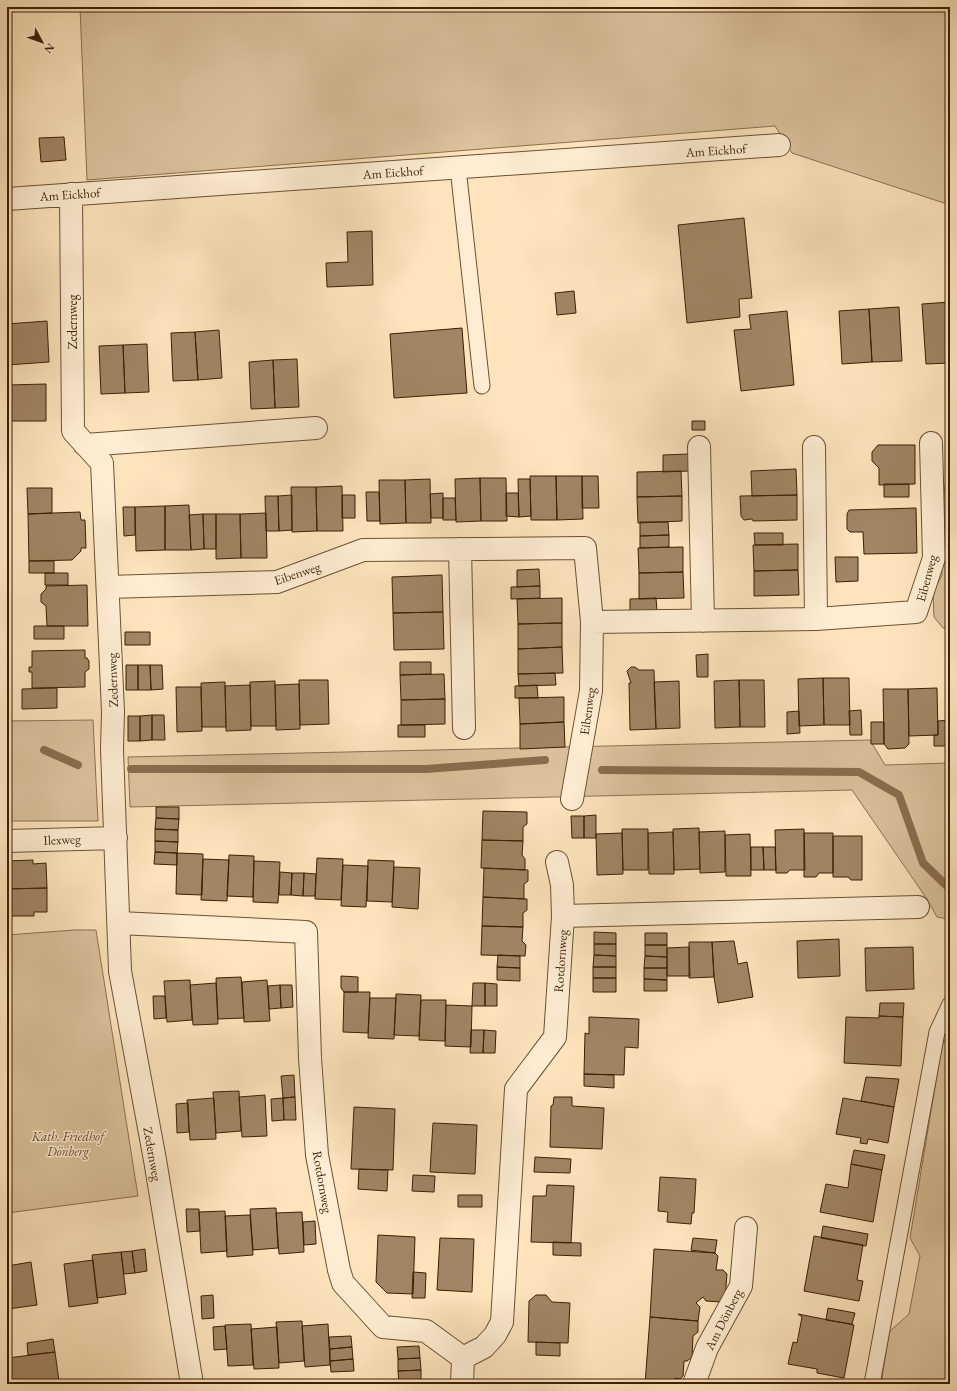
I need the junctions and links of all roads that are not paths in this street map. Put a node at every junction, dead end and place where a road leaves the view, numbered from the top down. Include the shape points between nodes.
1 (779, 145) dead end
2 (458, 168) junction
3 (71, 194) junction
4 (7, 199) edge
5 (482, 386) dead end
6 (316, 428) dead end
7 (932, 443) dead end
8 (84, 444) junction
9 (699, 447) dead end
10 (814, 447) dead end
11 (460, 549) junction
12 (108, 588) junction
13 (816, 620) junction
14 (703, 621) junction
15 (592, 622) junction
16 (464, 728) dead end
17 (572, 799) dead end
18 (116, 838) junction
19 (7, 841) edge
20 (557, 862) dead end
21 (918, 907) dead end
22 (563, 916) junction
23 (119, 923) junction
24 (950, 1004) edge
25 (746, 1228) dead end
26 (463, 1358) junction
27 (192, 1384) edge
28 (462, 1384) edge
29 (694, 1384) edge
30 (872, 1384) edge

1 - 2 street, Am Eickhof
2 - 3 street, Am Eickhof
2 - 5 lane
3 - 4 street, Am Eickhof
3 - 8 street, Zedernweg via 73,431
6 - 8 street
7 - 13 street, Eibenweg via 934,558 916,612
8 - 12 street, Zedernweg via 102,463
9 - 14 street
10 - 13 street
11 - 12 street, Eibenweg via 363,550 277,582
11 - 15 street, Eibenweg via 585,548
11 - 16 street
12 - 18 street, Zedernweg
13 - 14 street, Eibenweg
14 - 15 street, Eibenweg
15 - 17 street, Eibenweg via 591,691
18 - 19 street, Ilexweg
18 - 23 street, Zedernweg
20 - 22 street, Rotdornweg via 562,885
21 - 22 street, Rotdornweg
22 - 26 street, Rotdornweg via 555,1037 516,1088 502,1322 484,1347
23 - 26 street, Rotdornweg via 306,932 310,1058 317,1155 343,1283 383,1327 426,1331
23 - 27 street, Zedernweg via 120,971 155,1160
24 - 30 lane via 937,1032
25 - 29 street, Am Dönberg via 741,1286 707,1348
26 - 28 street

